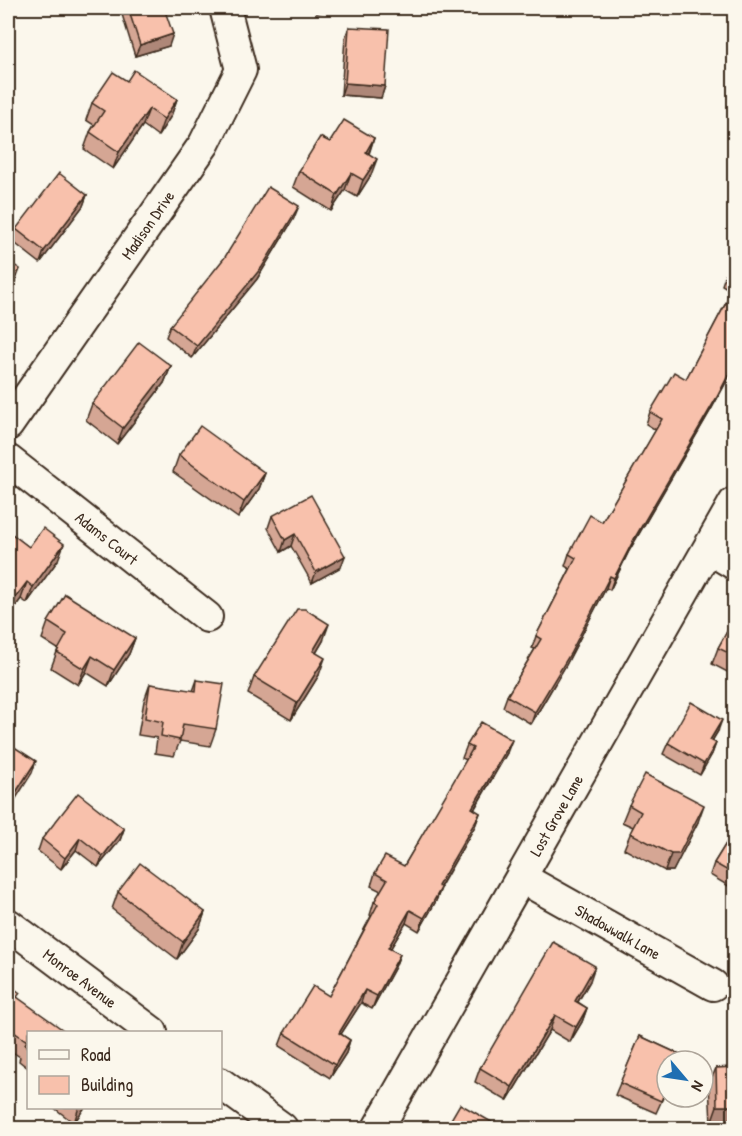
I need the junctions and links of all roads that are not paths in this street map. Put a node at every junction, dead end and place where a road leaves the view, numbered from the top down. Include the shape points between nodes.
1 (225, 8) edge
2 (8, 425) edge
3 (8, 460) edge
4 (735, 503) edge
5 (709, 549) junction
6 (735, 564) edge
7 (207, 617) dead end
8 (522, 878) junction
9 (8, 924) edge
10 (713, 985) dead end
11 (151, 1031) edge
12 (222, 1084) edge
13 (282, 1128) edge
14 (378, 1128) edge

1 - 2 street, Madison Drive via 241,70 204,144
3 - 7 street, Adams Court
4 - 5 street, Lost Grove Lane
5 - 6 street
5 - 8 street, Lost Grove Lane
8 - 10 street, Shadowwalk Lane
8 - 14 street, Lost Grove Lane
9 - 11 street, Monroe Avenue
12 - 13 street

